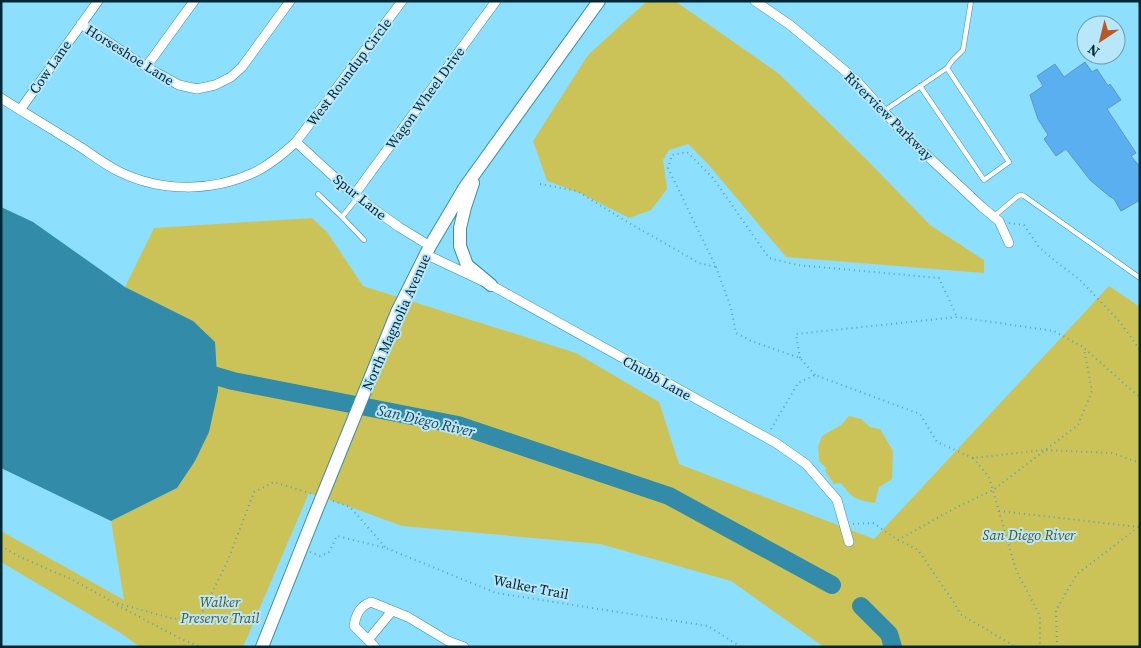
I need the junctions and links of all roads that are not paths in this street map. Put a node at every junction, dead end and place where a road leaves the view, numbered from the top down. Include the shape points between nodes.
1 (98, 1) edge
2 (194, 1) edge
3 (290, 1) edge
4 (402, 1) edge
5 (496, 1) edge
6 (599, 1) edge
7 (755, 1) edge
8 (971, 1) edge
9 (81, 24) junction
10 (146, 67) junction
11 (947, 68) junction
12 (920, 86) junction
13 (1, 98) edge
14 (20, 110) junction
15 (884, 111) junction
16 (296, 142) junction
17 (477, 169) junction
18 (318, 194) dead end
19 (356, 196) junction
20 (342, 217) junction
21 (996, 219) junction
22 (364, 240) dead end
23 (1009, 243) dead end
24 (427, 250) junction
25 (1140, 278) edge
26 (491, 285) junction
27 (848, 542) dead end
28 (392, 610) junction
29 (371, 643) edge
30 (262, 647) edge
31 (464, 647) edge

1 - 9 street, Cow Lane
2 - 10 street
3 - 10 street, Horseshoe Lane via 242,67 215,85 197,89 179,85
4 - 16 street, West Roundup Circle
5 - 19 street, Wagon Wheel Drive
6 - 17 main road, North Magnolia Avenue
7 - 15 street, Riverview Parkway via 790,25 856,80
8 - 11 lane via 963,50
9 - 10 street, Horseshoe Lane
9 - 14 street, Cow Lane
11 - 12 lane
11 - 12 lane via 1009,162 984,180
12 - 15 lane
13 - 14 street, West Roundup Circle
14 - 16 street, West Roundup Circle via 120,172 170,187 204,187 254,173
15 - 21 street, Riverview Parkway via 905,135
16 - 19 street, Spur Lane
17 - 24 main road, North Magnolia Avenue
17 - 26 main road via 460,228 460,246 467,265
18 - 20 lane
19 - 20 lane
19 - 24 street, Spur Lane
20 - 22 lane
21 - 23 street, Riverview Parkway
21 - 25 lane via 1018,196 1024,196
24 - 26 street, Chubb Lane
24 - 30 main road, North Magnolia Avenue, bridge via 397,312
26 - 27 street, Chubb Lane via 766,438 806,464 836,500
28 - 29 street
28 - 29 street via 371,602 360,609 354,626
28 - 31 street

